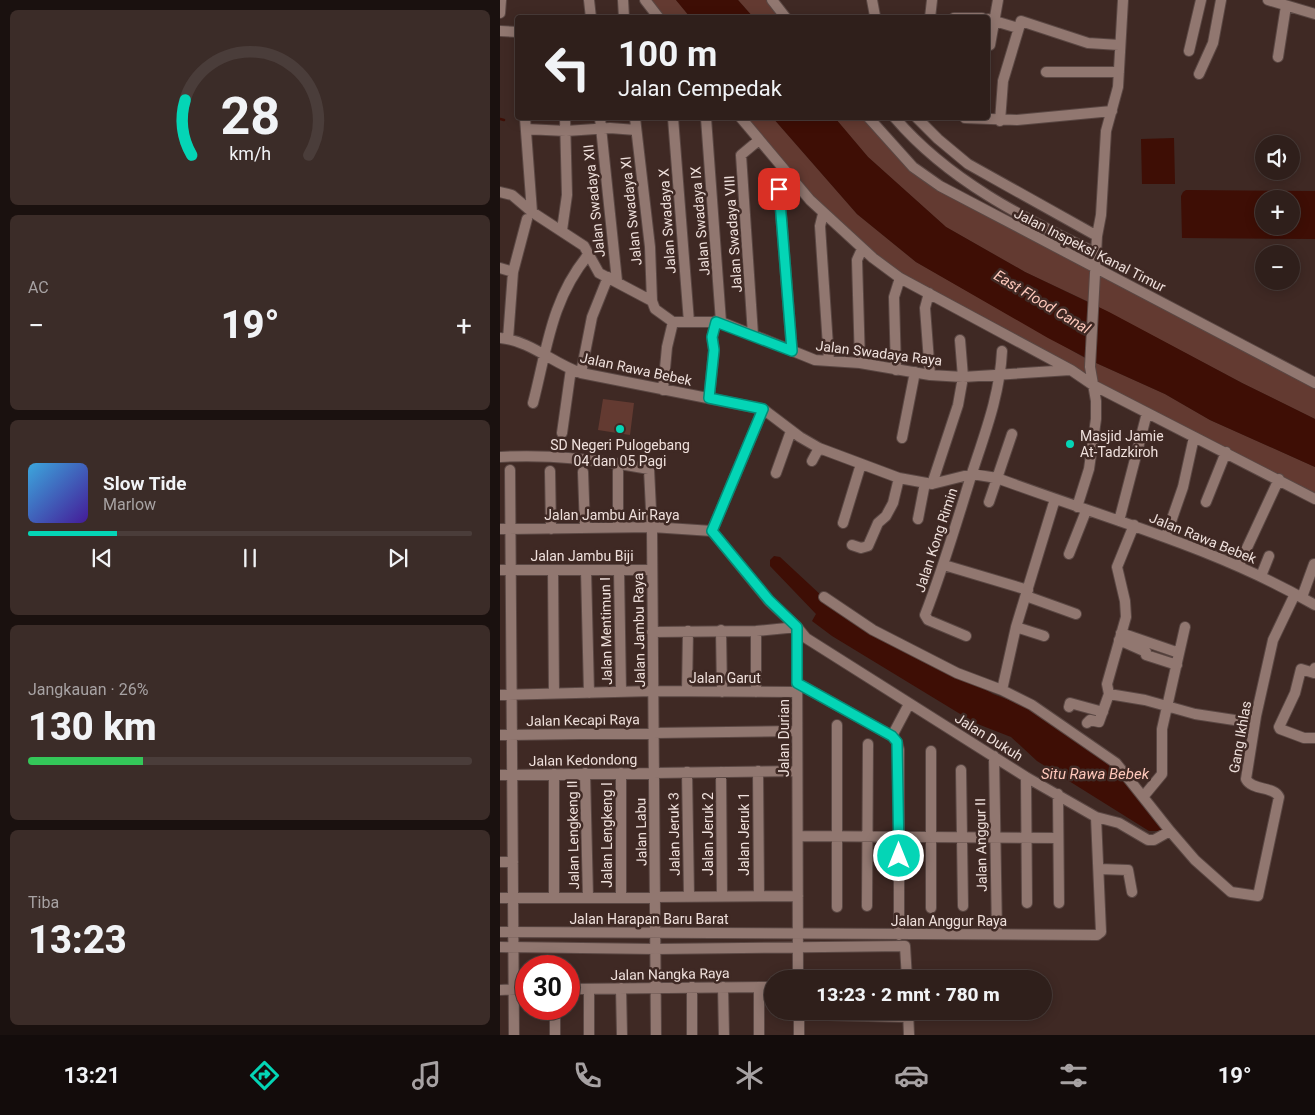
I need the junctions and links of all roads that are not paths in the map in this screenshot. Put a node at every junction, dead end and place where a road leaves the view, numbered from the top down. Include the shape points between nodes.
1 (502, 0) edge
2 (589, 0) edge
3 (623, 0) edge
4 (645, 0) edge
5 (772, 0) edge
6 (872, 0) edge
7 (932, 0) edge
8 (998, 0) edge
9 (1123, 0) edge
10 (1201, 0) edge
11 (1221, 0) edge
12 (1268, 0) edge
13 (1286, 6) junction
14 (500, 13) edge
15 (1315, 14) edge
16 (591, 15) edge
17 (624, 15) edge
18 (658, 15) edge
19 (784, 15) edge
20 (875, 15) edge
21 (930, 15) edge
22 (991, 21) edge
23 (1018, 28) junction
24 (500, 30) edge
25 (515, 32) edge
26 (990, 45) dead end
27 (1119, 45) junction
28 (1189, 51) dead end
29 (1278, 57) dead end
30 (1046, 72) dead end
31 (1119, 72) junction
32 (1199, 74) dead end
33 (1112, 111) junction
34 (673, 120) edge
35 (706, 120) edge
36 (743, 120) edge
37 (871, 120) edge
38 (897, 120) edge
39 (919, 120) edge
40 (988, 120) edge
41 (1000, 121) junction
42 (526, 124) edge
43 (565, 124) edge
44 (600, 125) edge
45 (636, 125) edge
46 (758, 138) junction
47 (788, 174) junction
48 (500, 191) edge
49 (824, 214) junction
50 (530, 216) junction
51 (562, 230) junction
52 (1097, 236) junction
53 (862, 250) junction
54 (1096, 253) junction
55 (588, 255) junction
56 (1096, 266) junction
57 (500, 268) edge
58 (513, 272) junction
59 (900, 278) junction
60 (612, 279) junction
61 (929, 293) junction
62 (652, 301) junction
63 (673, 322) junction
64 (688, 322) junction
65 (719, 322) junction
66 (753, 335) junction
67 (504, 338) edge
68 (960, 340) dead end
69 (792, 351) junction
70 (1002, 351) dead end
71 (543, 355) junction
72 (829, 361) junction
73 (860, 363) junction
74 (896, 370) junction
75 (1071, 370) junction
76 (576, 371) junction
77 (915, 372) junction
78 (1001, 374) junction
79 (930, 375) junction
80 (963, 377) junction
81 (1315, 383) edge
82 (1093, 385) junction
83 (663, 390) junction
84 (709, 398) junction
85 (533, 403) dead end
86 (763, 409) junction
87 (1147, 413) junction
88 (791, 431) junction
89 (562, 433) dead end
90 (1012, 434) dead end
91 (1194, 437) junction
92 (902, 438) dead end
93 (819, 448) junction
94 (1226, 452) junction
95 (500, 457) edge
96 (812, 461) dead end
97 (861, 464) junction
98 (510, 470) dead end
99 (550, 471) dead end
100 (618, 471) dead end
101 (583, 472) dead end
102 (776, 472) dead end
103 (972, 474) junction
104 (898, 478) junction
105 (997, 478) junction
106 (1279, 479) junction
107 (929, 484) junction
108 (1055, 499) junction
109 (1315, 499) edge
110 (989, 502) dead end
111 (1206, 502) dead end
112 (1081, 509) junction
113 (918, 519) dead end
114 (1119, 521) junction
115 (843, 523) dead end
116 (1134, 525) junction
117 (618, 526) junction
118 (652, 527) junction
119 (585, 528) junction
120 (500, 529) edge
121 (512, 529) junction
122 (551, 529) junction
123 (713, 529) junction
124 (1166, 536) junction
125 (852, 545) dead end
126 (1070, 554) dead end
127 (1269, 556) dead end
128 (1314, 564) edge
129 (944, 565) junction
130 (1239, 565) junction
131 (500, 570) edge
132 (512, 570) junction
133 (553, 570) junction
134 (586, 570) junction
135 (619, 570) junction
136 (652, 570) junction
137 (1261, 576) junction
138 (1027, 593) junction
139 (1299, 596) junction
140 (824, 597) dead end
141 (1315, 605) edge
142 (1076, 614) dead end
143 (797, 627) junction
144 (1016, 627) junction
145 (1185, 627) dead end
146 (721, 630) junction
147 (688, 631) junction
148 (756, 631) junction
149 (652, 632) junction
150 (966, 636) dead end
151 (1044, 636) dead end
152 (1120, 637) junction
153 (1179, 653) junction
154 (1177, 665) junction
155 (1315, 668) edge
156 (797, 687) junction
157 (1002, 690) junction
158 (653, 691) junction
159 (687, 691) junction
160 (621, 692) junction
161 (722, 692) junction
162 (756, 692) junction
163 (589, 693) junction
164 (554, 694) junction
165 (1109, 694) junction
166 (500, 695) edge
167 (512, 695) junction
168 (909, 704) junction
169 (1169, 706) junction
170 (1069, 707) dead end
171 (1103, 712) junction
172 (1087, 723) dead end
173 (1254, 723) junction
174 (837, 725) dead end
175 (797, 731) junction
176 (654, 732) junction
177 (500, 735) edge
178 (512, 735) junction
179 (892, 736) junction
180 (1315, 738) edge
181 (868, 744) dead end
182 (931, 751) dead end
183 (994, 756) junction
184 (961, 770) dead end
185 (758, 771) junction
186 (797, 771) junction
187 (585, 772) junction
188 (654, 772) junction
189 (687, 772) junction
190 (721, 772) junction
191 (621, 773) junction
192 (554, 774) junction
193 (500, 775) edge
194 (513, 775) junction
195 (1026, 777) junction
196 (1058, 794) junction
197 (1143, 797) junction
198 (1096, 817) junction
199 (1170, 831) junction
200 (799, 836) junction
201 (837, 836) junction
202 (867, 836) junction
203 (899, 837) junction
204 (931, 837) junction
205 (962, 837) junction
206 (994, 837) junction
207 (1026, 838) junction
208 (1058, 838) junction
209 (500, 862) edge
210 (514, 862) junction
211 (1099, 869) junction
212 (1132, 892) dead end
213 (621, 896) junction
214 (656, 896) junction
215 (689, 896) junction
216 (722, 896) junction
217 (758, 896) junction
218 (798, 896) junction
219 (514, 897) junction
220 (554, 897) junction
221 (588, 897) junction
222 (500, 898) edge
223 (1027, 903) dead end
224 (1059, 903) dead end
225 (867, 906) dead end
226 (963, 906) dead end
227 (837, 907) dead end
228 (931, 908) dead end
229 (500, 932) edge
230 (514, 932) junction
231 (656, 932) junction
232 (798, 934) junction
233 (899, 934) junction
234 (997, 934) junction
235 (514, 947) junction
236 (500, 948) edge
237 (798, 948) junction
238 (656, 949) junction
239 (798, 970) edge
240 (906, 970) edge
241 (692, 987) junction
242 (722, 987) junction
243 (759, 987) junction
244 (764, 987) edge
245 (622, 988) junction
246 (656, 988) junction
247 (514, 989) junction
248 (580, 989) edge
249 (589, 989) junction
250 (500, 990) edge
251 (555, 1020) edge
252 (798, 1020) edge
253 (908, 1020) edge
254 (514, 1035) edge
255 (555, 1035) edge
256 (589, 1035) edge
257 (622, 1035) edge
258 (656, 1035) edge
259 (692, 1035) edge
260 (724, 1035) edge
261 (759, 1035) edge
262 (799, 1035) edge
263 (909, 1035) edge

1 - 14 street
2 - 16 street
3 - 17 street
4 - 18 street
5 - 19 street
6 - 20 street
7 - 21 street
8 - 22 street
9 - 27 street
10 - 28 street
11 - 32 street via 1213,42
12 - 13 street
13 - 15 street
13 - 29 street
22 - 23 street
22 - 26 street
23 - 27 street via 1023,21 1088,43
23 - 41 street via 1003,81
24 - 25 street
27 - 31 street
30 - 31 street
31 - 33 street
33 - 41 street
33 - 52 street via 1106,131
34 - 64 street, Jalan Swadaya X
35 - 65 street, Jalan Swadaya IX
36 - 46 street
37 - 56 street, Jalan Inspeksi Kanal Timur via 926,177
38 - 54 street via 934,158 987,196
39 - 52 street via 968,164
40 - 41 street
42 - 43 street
42 - 50 street
43 - 44 street
43 - 51 street via 567,195
44 - 45 street via 610,128
44 - 60 street, Jalan Swadaya XII
45 - 62 street, Jalan Swadaya XI
46 - 47 street
46 - 66 street, Jalan Swadaya VIII via 742,155
47 - 49 street
47 - 69 street via 779,189
48 - 50 street via 512,195
49 - 53 street
49 - 72 street via 820,226
50 - 51 street
50 - 58 street
51 - 55 street via 584,246
52 - 54 street
53 - 59 street
53 - 73 street via 856,260
54 - 56 street
55 - 60 street via 596,269
55 - 71 street via 568,282
56 - 81 street, Jalan Inspeksi Kanal Timur
56 - 82 street via 1090,367
57 - 58 street
58 - 67 street
59 - 61 street
59 - 74 street via 894,297
60 - 62 street
60 - 76 street via 592,317
61 - 75 street
61 - 79 street via 925,308
62 - 63 street via 655,309
63 - 64 street, Jalan Swadaya Raya
63 - 83 street
64 - 65 street, Jalan Swadaya Raya
65 - 66 street, Jalan Swadaya Raya
65 - 84 street, Jalan Swadaya IX via 712,337 714,350
66 - 69 street, Jalan Swadaya Raya
67 - 71 street, Jalan Rawa Bebek via 523,342
68 - 80 street
69 - 72 street, Jalan Swadaya Raya via 815,360
70 - 78 street, Jalan Kong Rimin
71 - 76 street, Jalan Rawa Bebek
71 - 85 street
72 - 73 street, Jalan Swadaya Raya
73 - 74 street, Jalan Swadaya Raya
74 - 77 street, Jalan Swadaya Raya
75 - 78 street, Jalan Swadaya Raya
75 - 82 street
76 - 83 street, Jalan Rawa Bebek
76 - 89 street
77 - 79 street, Jalan Swadaya Raya
77 - 92 street
78 - 80 street, Jalan Swadaya Raya
78 - 103 street, Jalan Kong Rimin
79 - 80 street, Jalan Swadaya Raya
80 - 107 street via 958,405
82 - 87 street
82 - 112 street via 1096,401 1094,435
83 - 84 street, Jalan Rawa Bebek
84 - 86 street, Jalan Rawa Bebek
86 - 88 street, Jalan Rawa Bebek
86 - 123 street
87 - 91 street
87 - 114 street
88 - 93 street, Jalan Rawa Bebek
88 - 102 street
90 - 105 street
91 - 94 street
91 - 124 street via 1183,488
93 - 96 street
93 - 97 street, Jalan Rawa Bebek
94 - 106 street
94 - 111 street
95 - 118 street, Jalan Jambu Raya via 563,457 649,469
97 - 104 street, Jalan Rawa Bebek
97 - 115 street
98 - 121 street
99 - 122 street
100 - 117 street
101 - 119 street
103 - 105 street, Jalan Rawa Bebek
103 - 107 street, Jalan Rawa Bebek
103 - 129 street, Jalan Kong Rimin
104 - 107 street, Jalan Rawa Bebek
104 - 125 street via 893,503 878,523 868,546
105 - 108 street, Jalan Rawa Bebek
105 - 110 street
106 - 109 street
106 - 130 street
107 - 113 street
108 - 112 street, Jalan Rawa Bebek
108 - 138 street
112 - 114 street, Jalan Rawa Bebek
112 - 126 street
114 - 116 street, Jalan Rawa Bebek
116 - 124 street, Jalan Rawa Bebek
116 - 152 street via 1118,568 1126,608
117 - 118 street, Jalan Jambu Air Raya
117 - 119 street, Jalan Jambu Air Raya
118 - 123 street, Jalan Jambu Air Raya
118 - 136 street, Jalan Jambu Raya
119 - 122 street, Jalan Jambu Air Raya
120 - 121 street, Jalan Jambu Air Raya
121 - 122 street, Jalan Jambu Air Raya
121 - 132 street
123 - 143 street via 769,600
124 - 130 street, Jalan Rawa Bebek
127 - 137 street
128 - 139 street, Gang Ikhlas
129 - 138 street
129 - 150 street, Jalan Kong Rimin via 926,615 929,621
130 - 137 street, Jalan Rawa Bebek
131 - 132 street, Jalan Jambu Biji
132 - 133 street, Jalan Jambu Biji
132 - 167 street
133 - 134 street, Jalan Jambu Biji
133 - 164 street
134 - 135 street, Jalan Jambu Biji
134 - 163 street
135 - 136 street, Jalan Jambu Biji
135 - 160 street, Jalan Mentimun I
136 - 149 street, Jalan Jambu Raya
137 - 139 street, Jalan Rawa Bebek
138 - 142 street
138 - 144 street
139 - 141 street, Jalan Rawa Bebek
139 - 173 street, Gang Ikhlas via 1273,640
140 - 157 street via 873,630 957,672
143 - 148 street
143 - 156 street, Jalan Durian
143 - 168 street, Jalan Dukuh via 806,638
144 - 151 street
144 - 157 street
145 - 153 street
146 - 147 street
146 - 148 street
146 - 161 street
147 - 149 street
147 - 159 street
148 - 162 street
149 - 158 street, Jalan Jambu Raya
152 - 153 street
152 - 154 street via 1146,654
152 - 165 street via 1107,684
153 - 154 street
154 - 169 street
155 - 180 street via 1314,673 1301,669 1295,692 1279,727 1304,738
156 - 162 street, Jalan Garut
156 - 175 street, Jalan Durian
156 - 179 street
157 - 197 street via 1032,705 1106,755
158 - 159 street, Jalan Garut
158 - 160 street, Jalan Garut
158 - 176 street, Jalan Jambu Raya
159 - 161 street, Jalan Garut
160 - 163 street, Jalan Garut
161 - 162 street, Jalan Garut
163 - 164 street, Jalan Garut
164 - 167 street, Jalan Garut
165 - 169 street
165 - 171 street
166 - 167 street, Jalan Garut
167 - 178 street
168 - 179 street
168 - 183 street, Jalan Dukuh
169 - 173 street via 1195,714
169 - 197 street via 1161,743 1162,774
170 - 171 street via 1070,703
171 - 172 street via 1099,722 1090,720
173 - 199 street, Gang Ikhlas via 1246,782 1276,793 1279,798 1258,896 1231,892 1195,860
174 - 201 street
175 - 176 street, Jalan Kecapi Raya
175 - 186 street, Jalan Durian
176 - 178 street, Jalan Kecapi Raya
176 - 188 street, Jalan Labu
177 - 178 street, Jalan Kecapi Raya
178 - 194 street
179 - 203 street via 899,750
181 - 202 street
182 - 204 street
183 - 195 street, Jalan Dukuh
183 - 206 street, Jalan Anggur II
184 - 205 street
185 - 186 street, Jalan Kedondong
185 - 190 street, Jalan Kedondong
185 - 217 street, Jalan Jeruk 1
186 - 200 street, Jalan Durian
187 - 191 street, Jalan Kedondong
187 - 192 street, Jalan Kedondong
187 - 221 street, Jalan Lengkeng II
188 - 189 street, Jalan Kedondong
188 - 191 street, Jalan Kedondong
188 - 214 street, Jalan Labu
189 - 190 street, Jalan Kedondong
189 - 215 street, Jalan Jeruk 3
190 - 216 street, Jalan Jeruk 2
191 - 213 street, Jalan Lengkeng I
192 - 194 street, Jalan Kedondong
192 - 220 street
193 - 194 street, Jalan Kedondong
194 - 210 street
195 - 196 street, Jalan Dukuh
195 - 207 street
196 - 198 street, Jalan Dukuh
196 - 208 street
197 - 199 street
198 - 199 street, Jalan Dukuh via 1119,823 1148,840
198 - 211 street
200 - 201 street
200 - 218 street, Jalan Durian
201 - 202 street
201 - 227 street
202 - 203 street
202 - 225 street
203 - 204 street
203 - 233 street
204 - 205 street
204 - 228 street
205 - 206 street
205 - 226 street
206 - 207 street
206 - 234 street, Jalan Anggur II
207 - 208 street
207 - 223 street
208 - 224 street
209 - 210 street
210 - 219 street
211 - 212 street via 1128,870
211 - 234 street, Jalan Anggur Raya via 1100,934
213 - 214 street
213 - 221 street
214 - 215 street
214 - 231 street, Jalan Labu
215 - 216 street
216 - 217 street
217 - 218 street
218 - 232 street, Jalan Durian
219 - 220 street
219 - 222 street
219 - 230 street
220 - 221 street
229 - 230 street, Jalan Harapan Baru Barat
230 - 231 street, Jalan Harapan Baru Barat
230 - 235 street
231 - 232 street, Jalan Harapan Baru Barat
231 - 238 street, Jalan Labu
232 - 233 street, Jalan Anggur Raya
232 - 237 street, Jalan Durian
233 - 234 street, Jalan Anggur Raya
235 - 236 street
235 - 238 street
235 - 247 street
237 - 238 street
237 - 239 street, Jalan Durian
237 - 240 street via 905,946
238 - 246 street, Jalan Labu
241 - 242 street, Jalan Nangka Raya
241 - 246 street, Jalan Nangka Raya
241 - 259 street
242 - 243 street, Jalan Nangka Raya
242 - 260 street
243 - 244 street, Jalan Nangka Raya
243 - 261 street
245 - 246 street, Jalan Nangka Raya
245 - 249 street, Jalan Nangka Raya
245 - 257 street
246 - 258 street, Jalan Labu
247 - 250 street
247 - 254 street
248 - 249 street, Jalan Nangka Raya
249 - 256 street
251 - 255 street
252 - 262 street
253 - 263 street

